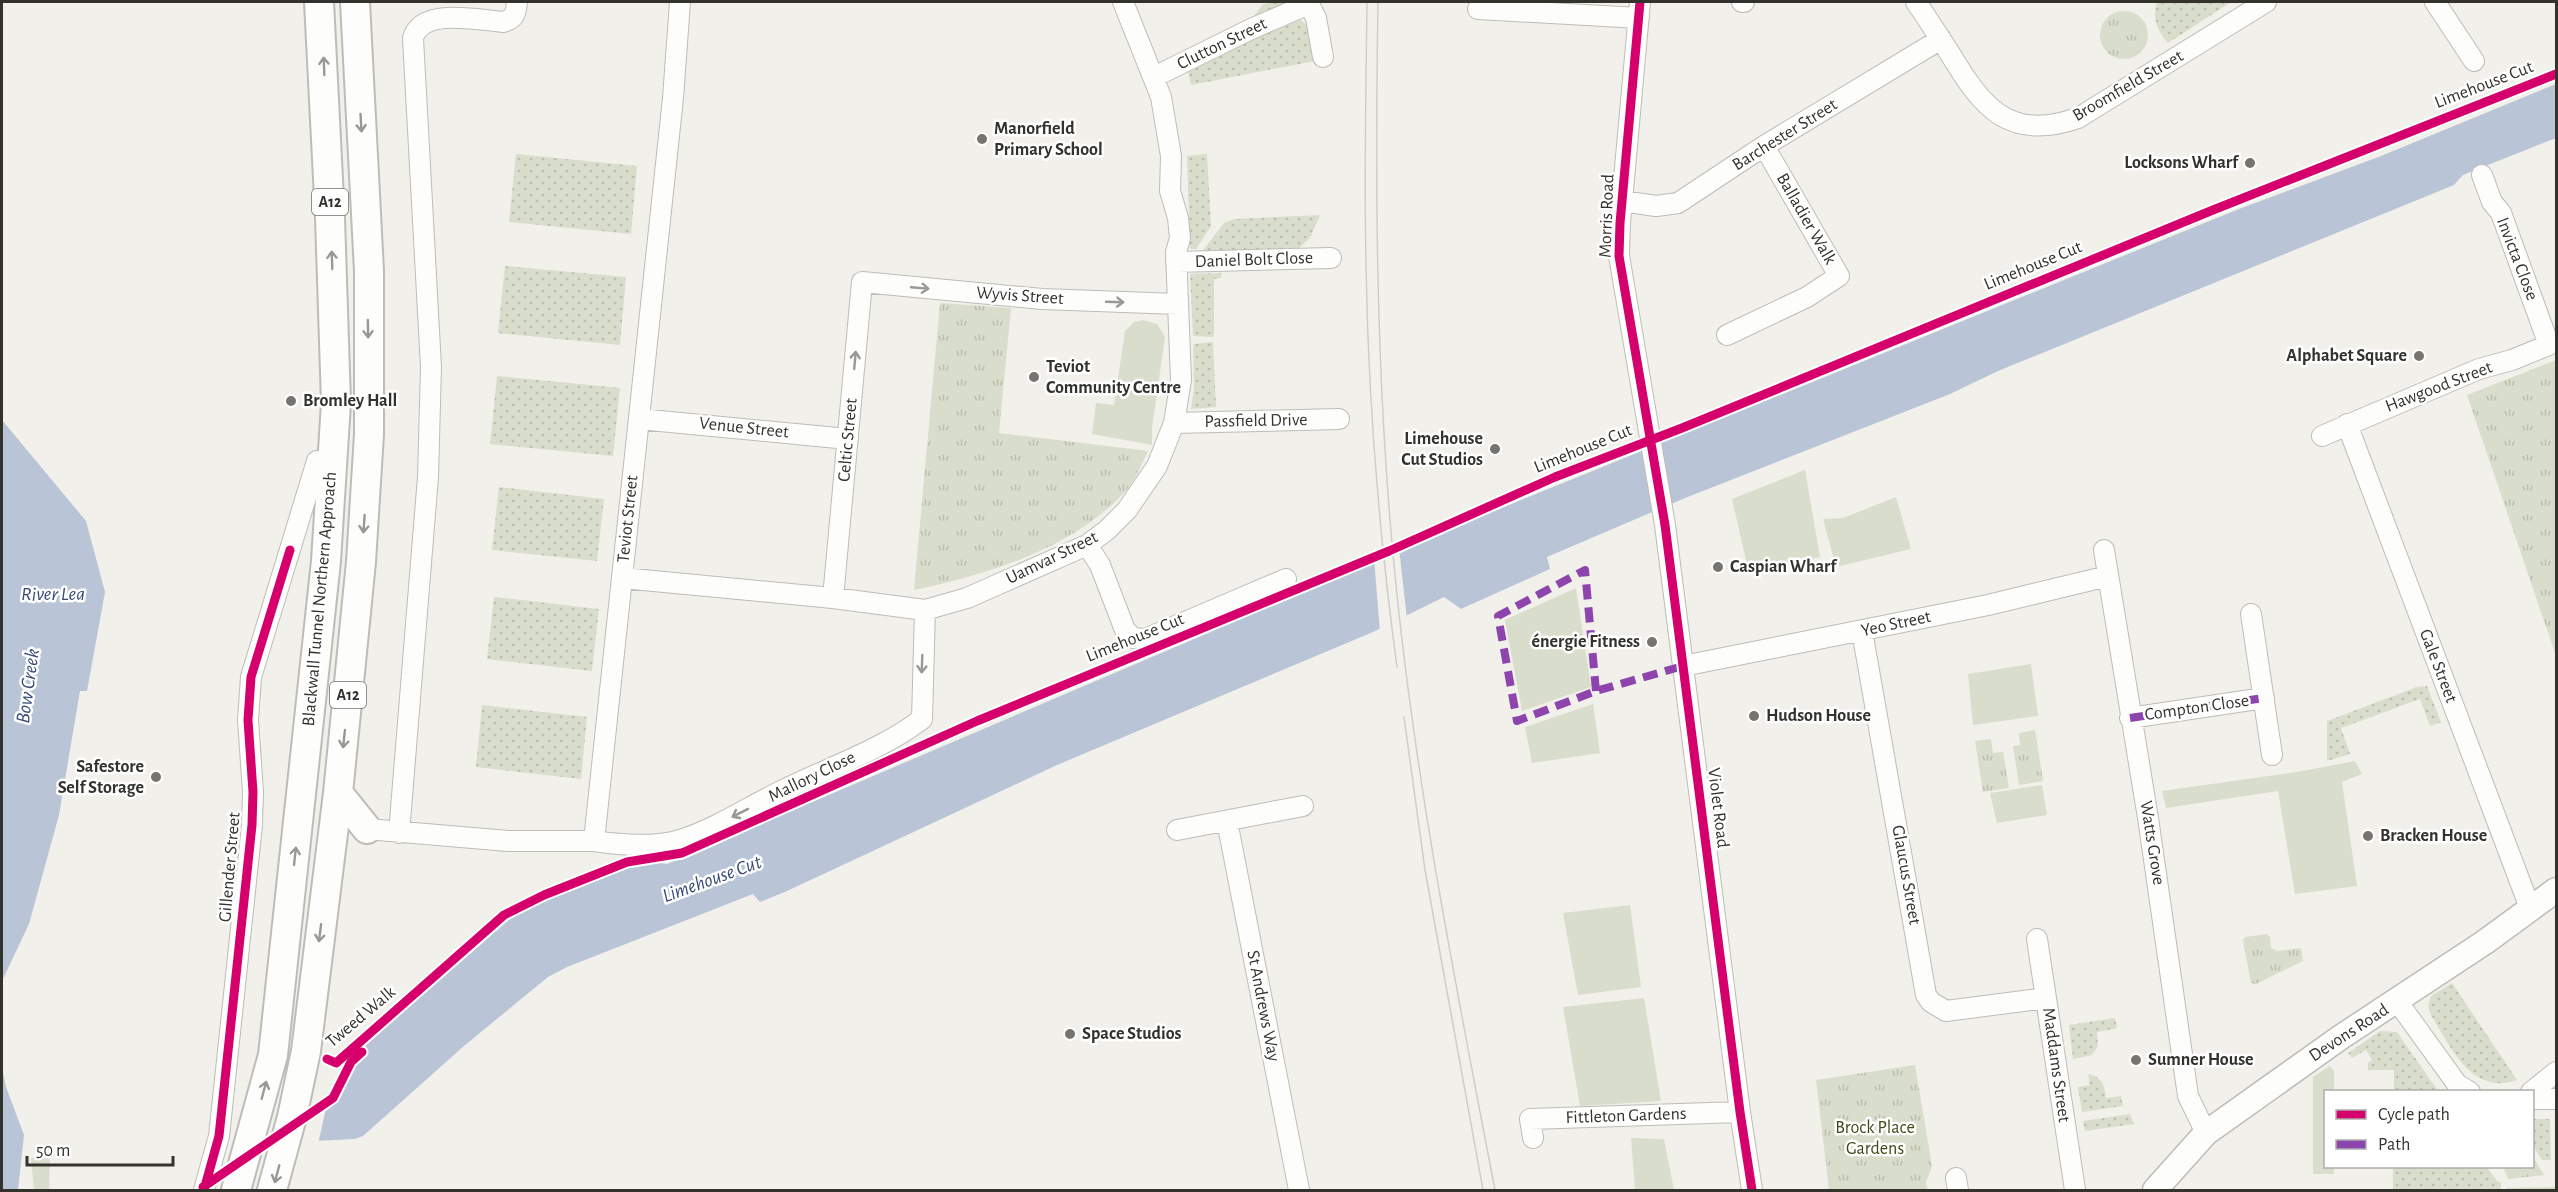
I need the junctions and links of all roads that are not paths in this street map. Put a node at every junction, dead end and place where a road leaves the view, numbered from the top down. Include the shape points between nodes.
1 (319, 2) edge
2 (355, 2) edge
3 (680, 2) edge
4 (1123, 2) edge
5 (1916, 2) edge
6 (2266, 2) edge
7 (2435, 2) edge
8 (517, 8) edge
9 (1478, 9) dead end
10 (1639, 10) edge
11 (1941, 39) junction
12 (1323, 57) dead end
13 (2474, 61) dead end
14 (1154, 77) junction
15 (1764, 146) junction
16 (2482, 175) dead end
17 (1622, 201) junction
18 (1331, 258) dead end
19 (1176, 262) junction
20 (862, 282) joint
21 (1178, 304) junction
22 (1727, 335) dead end
23 (2553, 344) edge
24 (336, 403) junction
25 (639, 419) junction
26 (1339, 419) dead end
27 (1174, 423) junction
28 (2347, 424) junction
29 (1650, 431) joint
30 (2322, 436) dead end
31 (848, 439) junction
32 (318, 461) joint
33 (1087, 545) junction
34 (2104, 550) dead end
35 (2108, 576) junction
36 (622, 578) junction
37 (1286, 579) dead end
38 (833, 598) junction
39 (925, 610) junction
40 (2251, 614) dead end
41 (1862, 631) junction
42 (1683, 666) junction
43 (2264, 699) junction
44 (2130, 718) junction
45 (2272, 755) dead end
46 (339, 793) junction
47 (1303, 806) dead end
48 (1227, 821) junction
49 (367, 829) joint
50 (1177, 830) dead end
51 (399, 833) junction
52 (594, 841) junction
53 (2556, 890) edge
54 (2530, 908) junction
55 (2037, 939) dead end
56 (2046, 998) junction
57 (2397, 1001) junction
58 (2556, 1072) edge
59 (2467, 1090) edge
60 (2534, 1090) edge
61 (2534, 1099) edge
62 (2556, 1099) edge
63 (1740, 1112) junction
64 (1530, 1121) dead end
65 (2206, 1133) junction
66 (207, 1182) edge
67 (236, 1191) edge
68 (272, 1191) edge
69 (1299, 1191) edge
70 (1752, 1191) edge
71 (2075, 1191) edge
72 (2155, 1191) edge

24 -> 1 highway, Blackwall Tunnel Northern Approach / A12
2 -> 46 highway, Blackwall Tunnel Northern Approach / A12 via 369,271 369,434
3 - 25 street, Teviot Street
4 - 14 street, Uamvar Street
5 - 11 street
6 - 11 street, Broomfield Street via 2078,118 2049,126 2018,123 1983,103
7 - 13 street
8 - 51 street via 511,20 503,22 429,20 421,23 413,38 431,367 428,477
9 - 10 street
10 - 17 street, Morris Road
11 - 15 street, Barchester Street
12 - 14 street, Clutton Street via 1316,18 1311,8 1304,6
14 - 19 street, Uamvar Street via 1171,156 1170,191 1180,238
15 - 17 street, Barchester Street via 1678,202 1656,206
15 - 22 street, Balladier Walk via 1839,276 1807,297
16 - 23 street, Invicta Close
17 - 29 street, Morris Road via 1620,256
18 - 19 street, Daniel Bolt Close
19 - 21 street, Uamvar Street
20 -> 21 street, Wyvis Street via 1042,299
31 -> 20 street, Celtic Street
21 - 27 street, Uamvar Street via 1181,380
23 - 28 street, Hawgood Street via 2479,369
24 - 32 highway
67 -> 24 highway, Blackwall Tunnel Northern Approach / A12 via 274,1045 326,561
25 - 31 street, Venue Street
25 - 36 street, Teviot Street
26 - 27 street, Passfield Drive
27 - 33 street, Uamvar Street via 1157,466 1127,510
28 - 30 street, Hawgood Street
28 - 54 street, Gale Street
29 - 42 street, Violet Road
31 - 38 street, Celtic Street
32 - 66 street, Gillender Street via 251,677 248,720 252,825 219,1136
33 - 37 street via 1100,565 1125,630 1133,638 1145,639
33 - 39 street, Uamvar Street via 967,598
34 - 35 street, Watts Grove
35 - 41 street, Yeo Street
35 - 44 street, Watts Grove
36 - 38 street, Uamvar Street
36 - 52 street, Teviot Street
38 - 39 street, Uamvar Street
39 -> 52 street, Mallory Close via 922,719 900,735 679,840 651,844
40 - 43 street, Compton Close
41 - 42 street, Yeo Street
41 - 56 street, Glaucus Street via 1926,995 1946,1011
42 - 63 street, Violet Road
43 - 44 street, Compton Close
43 - 45 street, Compton Close
44 - 65 street, Watts Grove via 2188,1096
46 - 49 highway
46 -> 68 highway, Blackwall Tunnel Northern Approach / A12 via 306,1051
47 - 48 street
48 - 50 street
48 - 69 street, St Andrews Way
49 - 51 street
51 - 52 street via 508,842
53 - 54 main road, Devons Road
54 - 57 main road, Devons Road
55 - 56 street, Maddams Street
56 - 71 street, Maddams Street
57 - 59 street via 2457,1084
57 - 65 main road, Devons Road
58 - 60 street
61 - 62 street
63 - 64 street, Fittleton Gardens
63 - 70 street, Violet Road
65 - 72 main road, Devons Road

